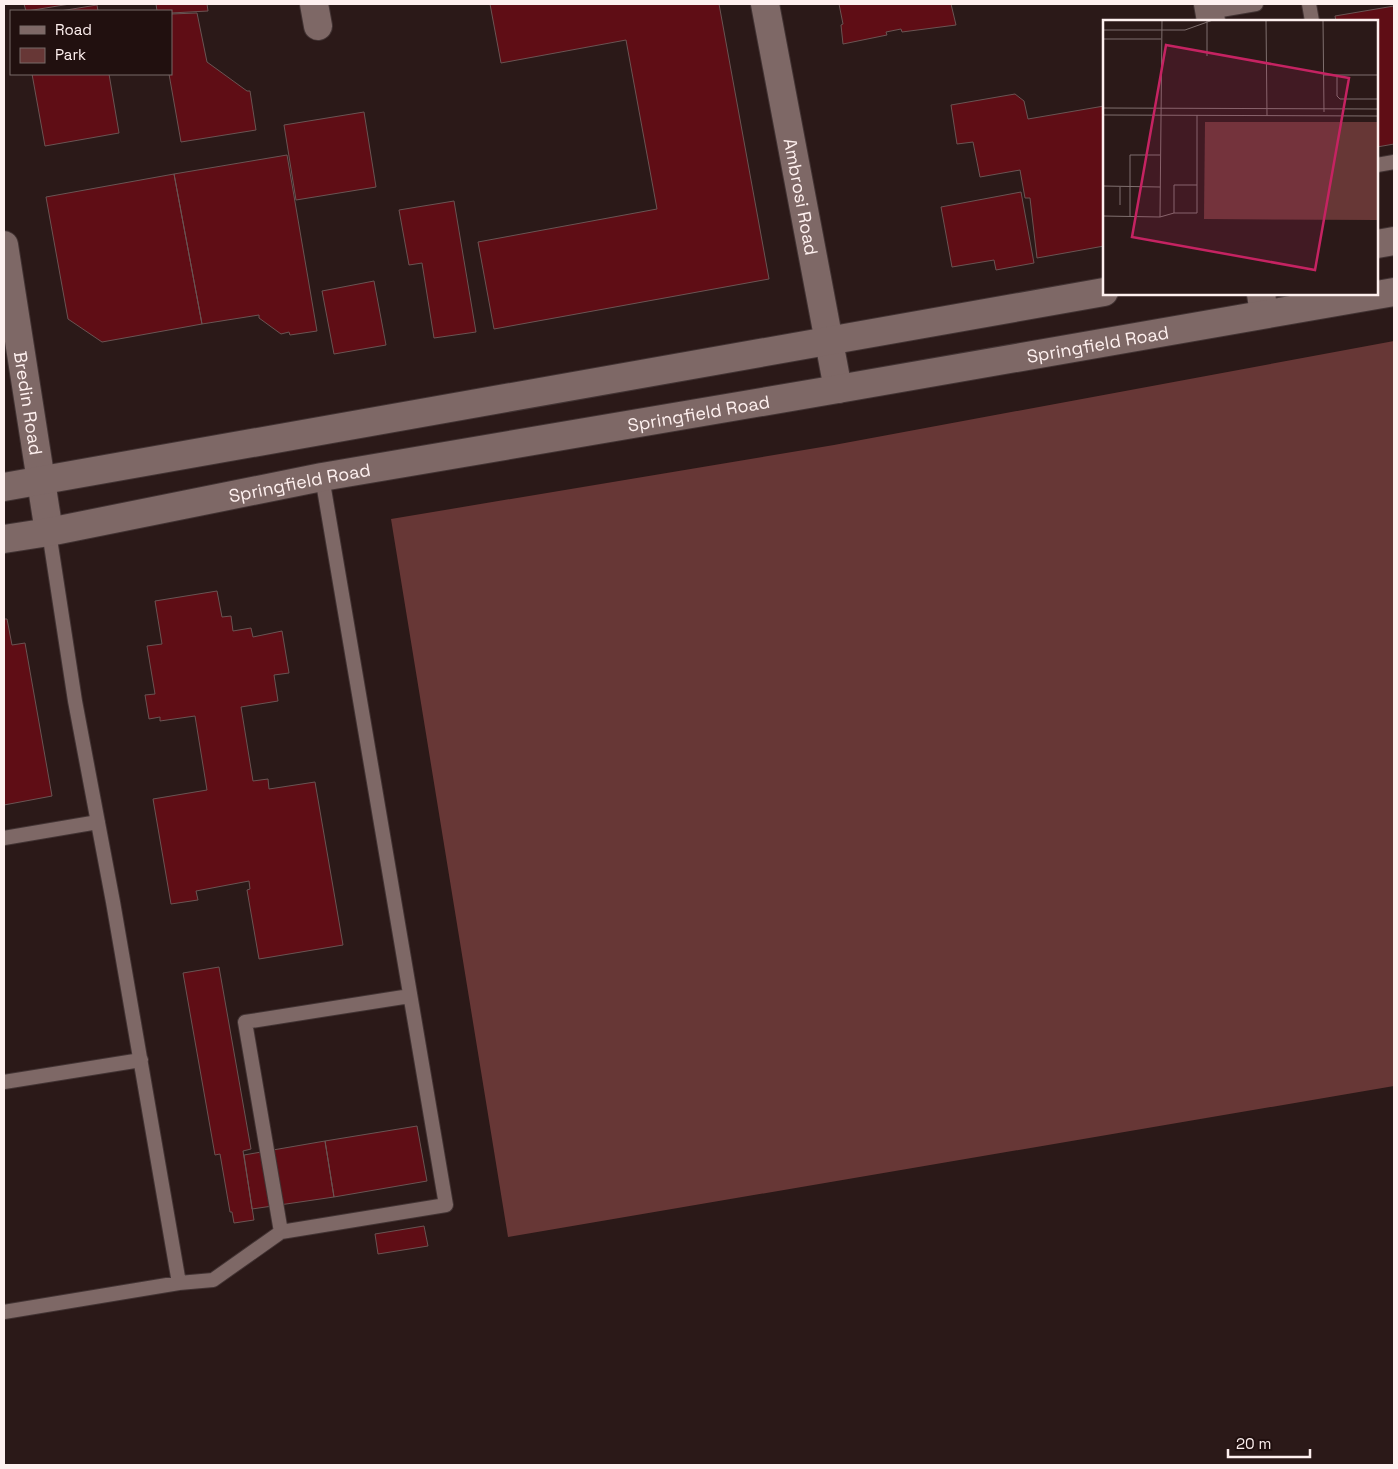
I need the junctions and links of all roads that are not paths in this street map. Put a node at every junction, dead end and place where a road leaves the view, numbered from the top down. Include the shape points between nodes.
1 (765, 4) edge
2 (1256, 4) edge
3 (1309, 4) edge
4 (1209, 12) edge
5 (1312, 20) edge
6 (1394, 162) edge
7 (1378, 165) edge
8 (1394, 241) edge
9 (1378, 244) edge
10 (4, 245) edge
11 (1103, 292) edge
12 (1394, 292) edge
13 (1378, 293) edge
14 (1361, 295) edge
15 (1262, 304) edge
16 (829, 340) junction
17 (838, 390) junction
18 (322, 477) junction
19 (41, 481) junction
20 (4, 487) edge
21 (49, 532) junction
22 (4, 539) edge
23 (98, 822) junction
24 (4, 838) edge
25 (410, 996) junction
26 (141, 1060) junction
27 (4, 1082) edge
28 (281, 1232) junction
29 (179, 1283) junction
30 (4, 1312) edge

1 - 16 main road, Ambrosi Road
2 - 4 lane
3 - 5 lane
6 - 7 lane
8 - 9 main road
10 - 19 main road, Bredin Road
11 - 16 main road
12 - 13 main road, Springfield Road
14 - 15 main road, Springfield Road
15 - 17 main road, Springfield Road
16 - 17 main road, Ambrosi Road
16 - 19 main road
17 - 18 main road, Springfield Road
18 - 21 main road, Springfield Road
18 - 25 lane
19 - 20 main road
19 - 21 main road, Bredin Road
21 - 22 main road, Springfield Road
21 - 23 lane via 75,701
23 - 24 lane
23 - 26 lane
25 - 28 lane via 446,1204
25 - 28 lane via 245,1022
26 - 27 lane
26 - 29 lane
28 - 29 lane via 213,1280
29 - 30 lane

